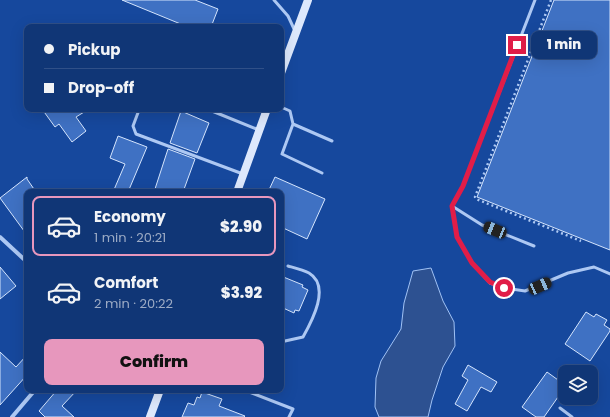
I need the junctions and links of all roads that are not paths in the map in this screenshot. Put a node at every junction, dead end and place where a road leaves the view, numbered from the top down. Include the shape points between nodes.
1 (274, 0) edge
2 (308, 0) edge
3 (535, 0) edge
4 (296, 33) junction
5 (284, 64) edge
6 (284, 108) edge
7 (138, 112) edge
8 (214, 112) edge
9 (266, 112) edge
10 (219, 114) joint
11 (293, 124) junction
12 (259, 130) junction
13 (332, 141) dead end
14 (322, 173) dead end
15 (243, 174) junction
16 (238, 189) edge
17 (452, 206) junction
18 (0, 237) edge
19 (534, 246) dead end
20 (24, 259) edge
21 (288, 266) dead end
22 (610, 274) edge
23 (284, 340) edge
24 (32, 393) edge
25 (159, 393) edge
26 (252, 393) edge
27 (560, 408) dead end
28 (12, 417) edge
29 (150, 417) edge
30 (289, 417) edge
31 (572, 417) edge

1 - 4 lane via 288,16
2 - 4 main road
3 - 17 lane via 463,186
4 - 5 main road
6 - 11 lane via 290,111
7 - 15 lane via 133,126 136,134
8 - 10 lane
9 - 12 main road
10 - 12 lane
11 - 13 lane
11 - 14 lane via 282,154
12 - 15 main road
15 - 16 main road
17 - 19 lane via 482,225
17 - 22 lane via 457,237 472,263 490,282 504,288 525,291 568,273 594,267
18 - 20 street
21 - 23 lane via 310,273 318,284 319,297 314,318 303,337
24 - 28 street
25 - 29 main road
26 - 30 lane via 293,409
27 - 31 lane

